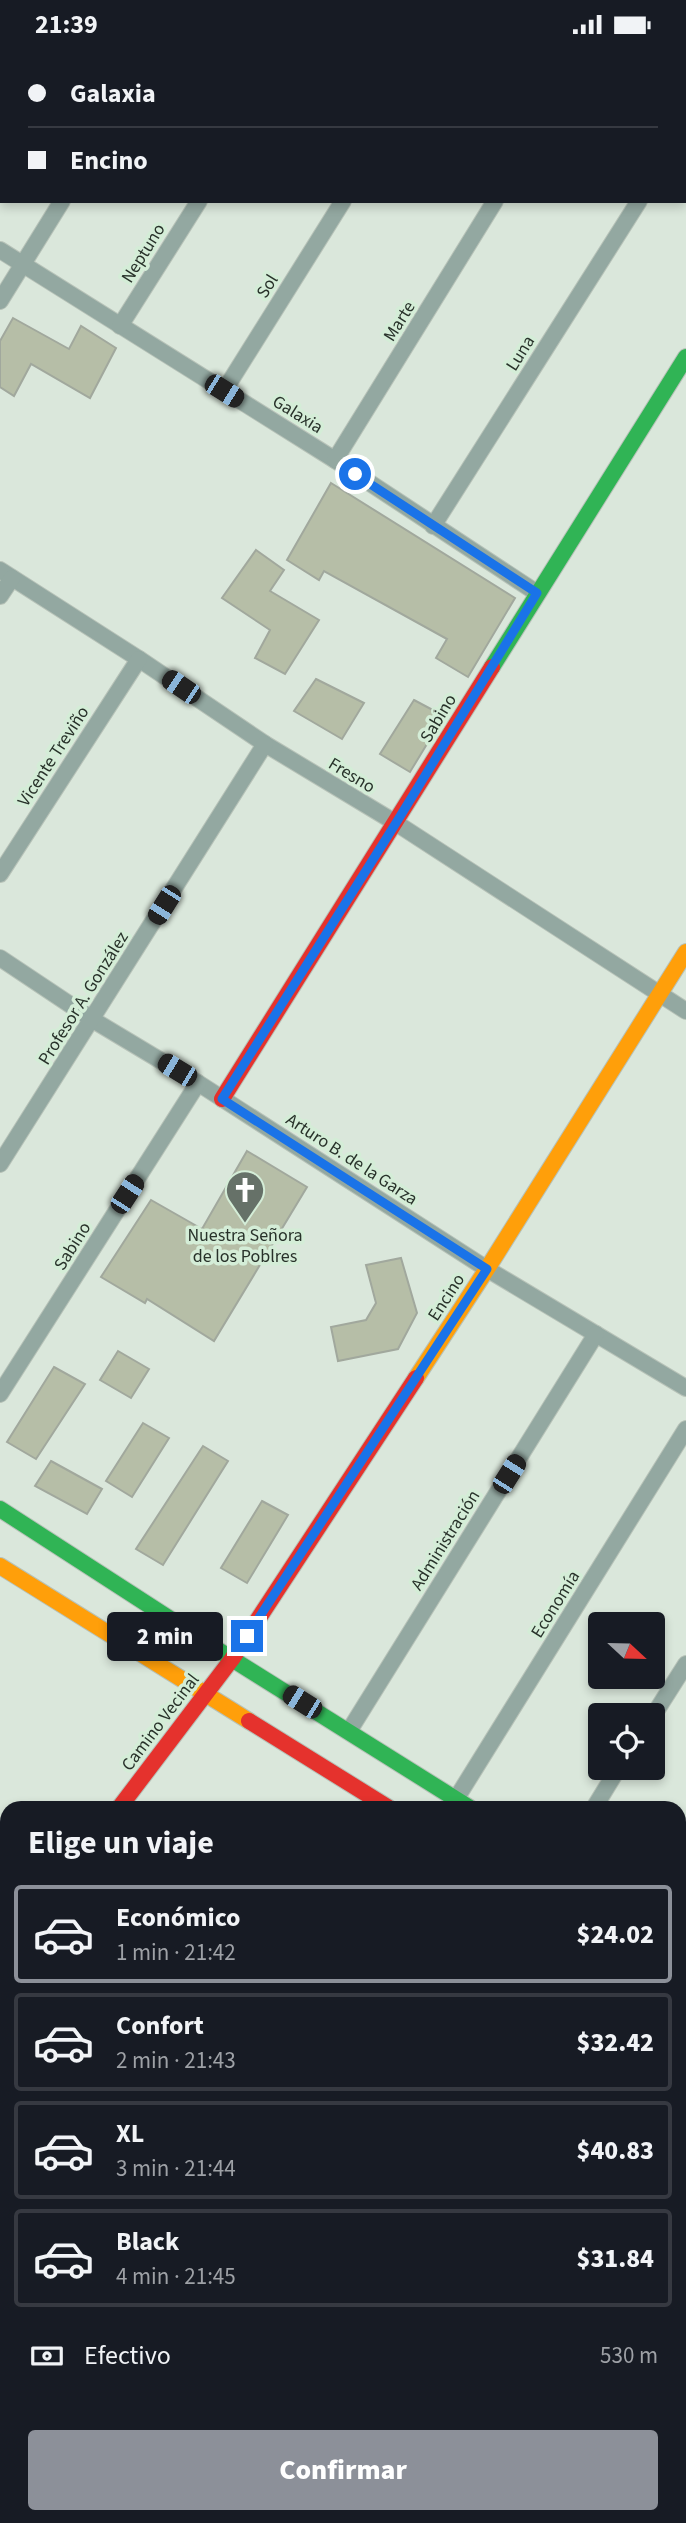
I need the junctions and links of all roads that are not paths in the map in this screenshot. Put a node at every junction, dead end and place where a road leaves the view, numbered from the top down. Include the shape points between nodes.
1 (61, 203) edge
2 (198, 203) edge
3 (342, 203) edge
4 (494, 203) edge
5 (638, 203) edge
6 (0, 250) edge
7 (23, 264) junction
8 (0, 301) edge
9 (120, 326) junction
10 (686, 357) edge
11 (224, 391) junction
12 (335, 460) junction
13 (433, 526) junction
14 (6, 574) edge
15 (537, 593) junction
16 (0, 596) edge
17 (139, 659) junction
18 (265, 744) junction
19 (396, 823) junction
20 (0, 874) edge
21 (686, 952) edge
22 (0, 958) edge
23 (659, 994) junction
24 (686, 1011) edge
25 (93, 1020) junction
26 (198, 1083) junction
27 (222, 1099) junction
28 (0, 1164) edge
29 (487, 1269) junction
30 (596, 1334) junction
31 (686, 1388) edge
32 (0, 1394) edge
33 (686, 1429) edge
34 (0, 1509) edge
35 (0, 1566) edge
36 (232, 1659) junction
37 (686, 1664) edge
38 (205, 1695) junction
39 (661, 1703) edge
40 (349, 1731) junction
41 (611, 1780) edge
42 (123, 1801) edge
43 (378, 1801) edge
44 (460, 1801) edge
45 (464, 1801) edge
46 (598, 1801) edge

1 - 7 street
2 - 9 street, Neptuno
3 - 11 street, Sol
4 - 12 street, Marte
5 - 13 street, Luna
6 - 7 street, Galaxia
7 - 8 street
7 - 9 street, Galaxia
9 - 11 street, Galaxia
10 - 15 street, Sabino
11 - 12 street, Galaxia
12 - 13 street, Galaxia
13 - 15 street, Galaxia
14 - 16 street
14 - 17 street, Fresno
15 - 19 street, Sabino
17 - 18 street, Fresno
17 - 20 street, Vicente Treviño
18 - 19 street, Fresno
18 - 25 street, Profesor A. González
19 - 23 street, Fresno
19 - 27 street, Sabino
21 - 23 street, Encino
22 - 25 street, Arturo B. de la Garza
23 - 24 street, Fresno
23 - 29 street, Encino
25 - 26 street, Arturo B. de la Garza
25 - 28 street, Profesor A. González
26 - 27 street, Arturo B. de la Garza
26 - 32 street, Sabino
27 - 29 street, Arturo B. de la Garza
29 - 30 street, Arturo B. de la Garza
29 - 36 street, Encino
30 - 31 street, Arturo B. de la Garza
30 - 40 street, Administración
33 - 45 street, Economía
34 - 36 street
35 - 38 street
36 - 38 street, Camino Vecinal
36 - 40 street
37 - 39 street
38 - 42 street, Camino Vecinal
38 - 43 street
40 - 44 street
41 - 46 street

